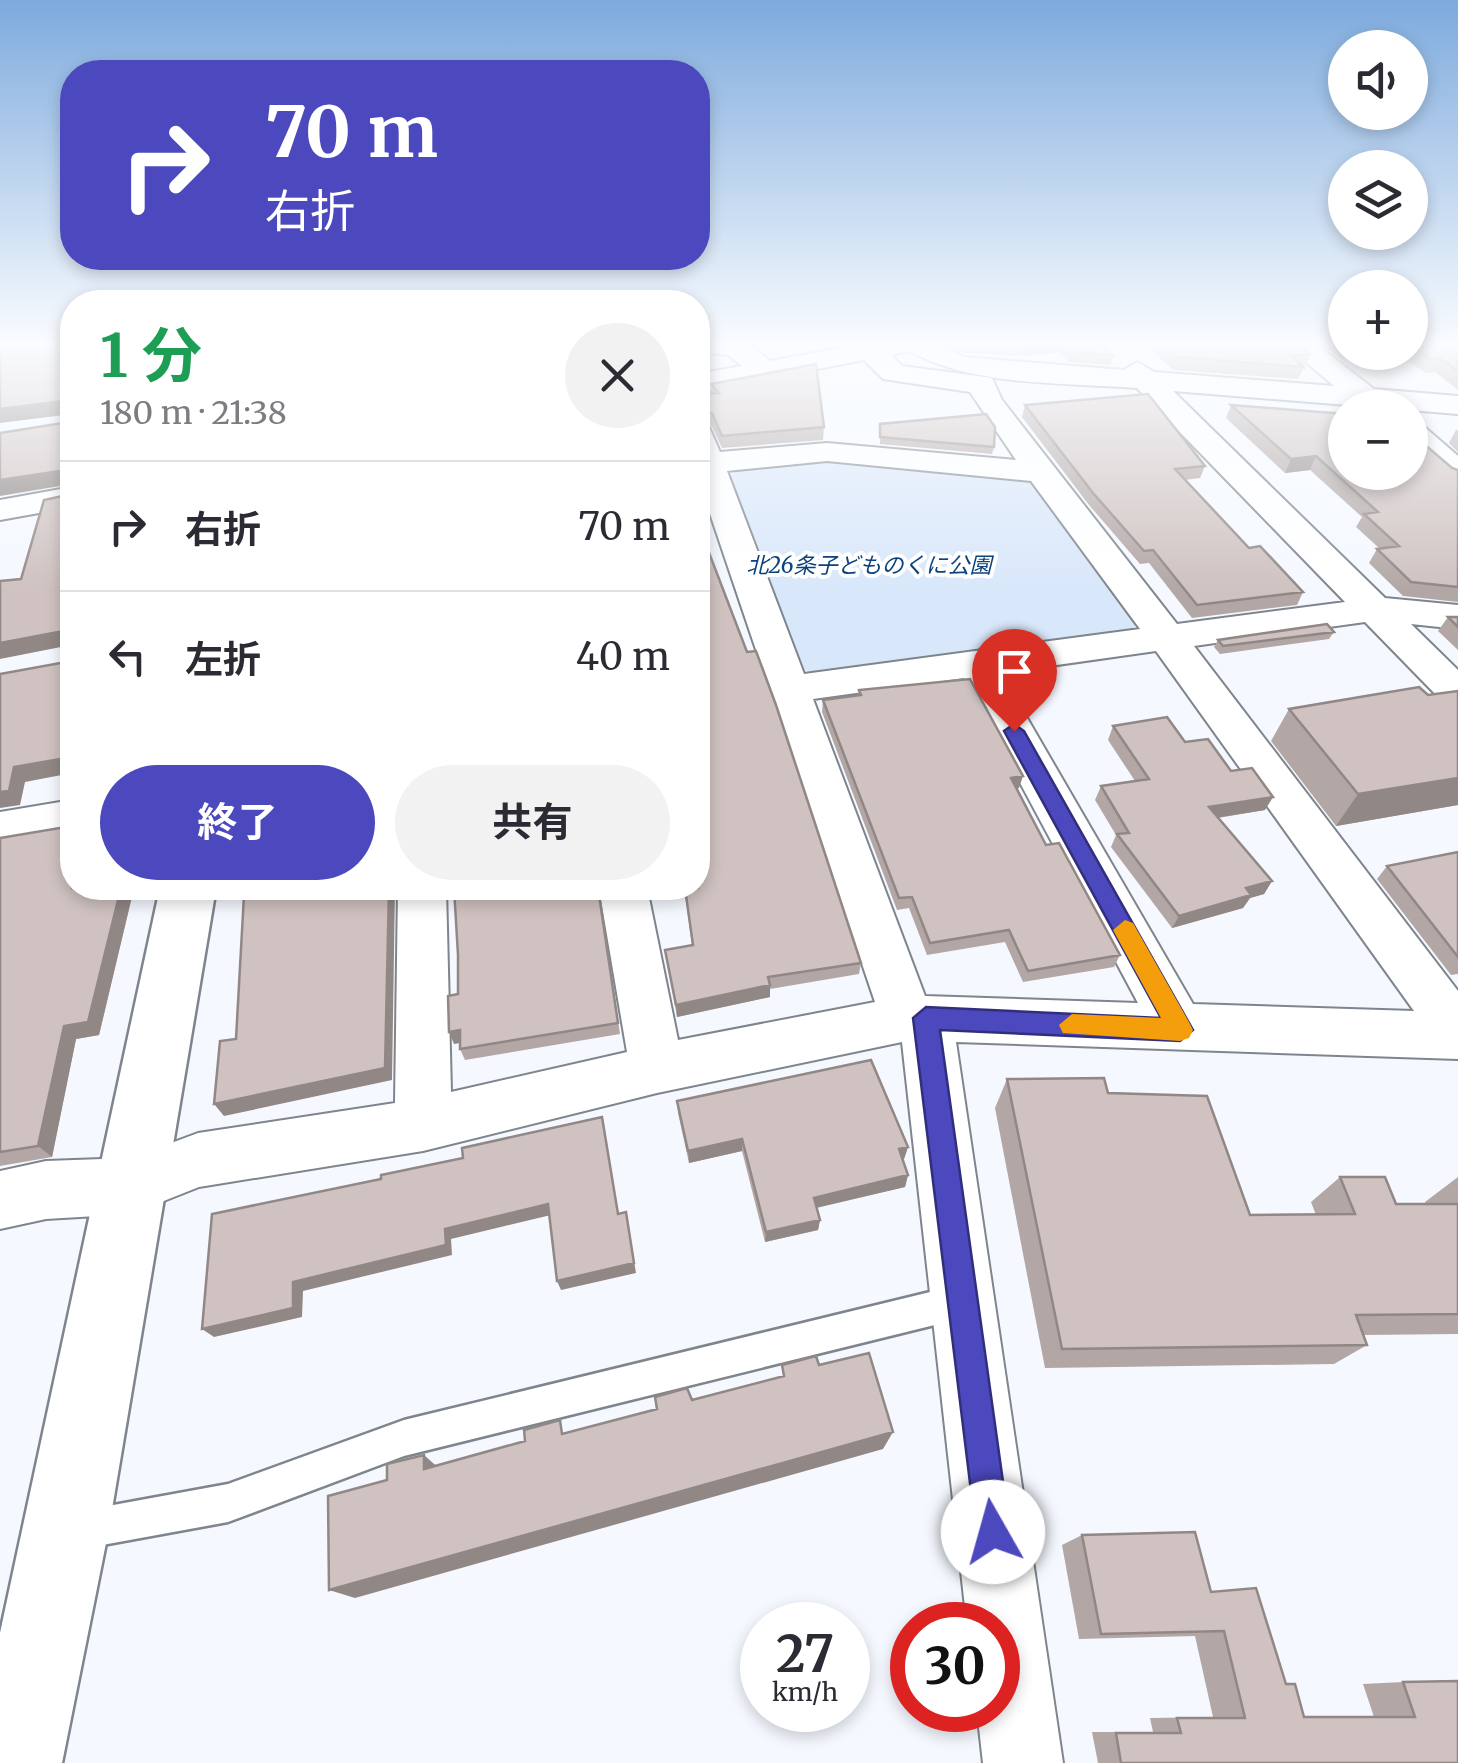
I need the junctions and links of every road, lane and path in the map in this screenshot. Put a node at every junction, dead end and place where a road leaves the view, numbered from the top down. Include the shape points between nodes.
1 (1007, 426) edge
2 (1191, 426) edge
3 (1428, 447) edge
4 (710, 448) edge
5 (1041, 472) junction
6 (1458, 472) edge
7 (710, 484) edge
8 (60, 498) edge
9 (0, 510) edge
10 (1376, 610) junction
11 (1458, 618) edge
12 (1166, 637) junction
13 (976, 663) junction
14 (786, 690) junction
15 (1458, 694) edge
16 (60, 819) edge
17 (0, 829) edge
18 (186, 900) edge
19 (422, 900) edge
20 (625, 900) edge
21 (916, 1018) junction
22 (1180, 1030) junction
23 (1458, 1034) edge
24 (656, 1070) junction
25 (423, 1125) junction
26 (131, 1186) junction
27 (0, 1200) edge
28 (963, 1300) junction
29 (66, 1533) junction
30 (16, 1763) edge
31 (1023, 1763) edge

1 - 5 street
2 - 10 street
3 - 6 street
4 - 5 street
5 - 12 street
7 - 14 street via 725,562
8 - 9 street
10 - 11 street
10 - 12 street
10 - 15 street
12 - 13 street
12 - 23 street
13 - 14 street
13 - 22 street
14 - 21 street
16 - 17 street
18 - 26 street
19 - 25 street
20 - 24 street
21 - 22 street
21 - 24 street
21 - 28 street
22 - 23 street
24 - 25 street
25 - 26 street via 198,1160
26 - 27 street via 46,1190
26 - 29 street
28 - 29 lane via 404,1438 228,1503
28 - 31 street
29 - 30 street

